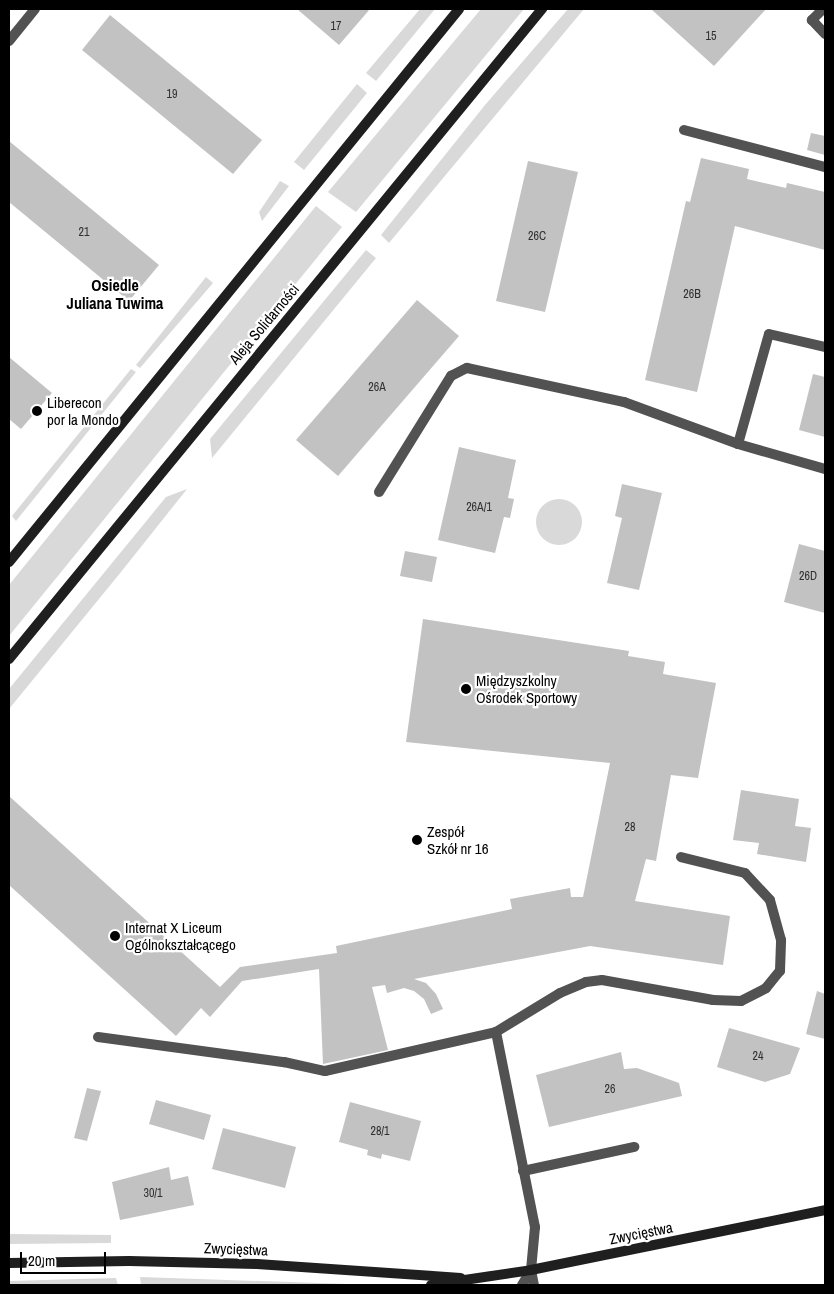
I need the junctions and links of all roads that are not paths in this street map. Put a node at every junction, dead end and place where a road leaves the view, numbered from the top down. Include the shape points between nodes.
1 (35, 9) edge
2 (459, 9) edge
3 (542, 9) edge
4 (823, 9) edge
5 (825, 34) edge
6 (9, 41) edge
7 (684, 130) dead end
8 (825, 167) edge
9 (825, 347) edge
10 (738, 444) junction
11 (825, 469) edge
12 (379, 492) dead end
13 (9, 562) edge
14 (9, 659) edge
15 (681, 857) dead end
16 (496, 1032) junction
17 (98, 1037) dead end
18 (634, 1147) dead end
19 (523, 1171) junction
20 (825, 1210) edge
21 (9, 1263) edge
22 (531, 1270) junction
23 (461, 1278) junction
24 (431, 1285) edge
25 (522, 1285) edge
26 (534, 1285) edge

1 - 6 street
2 - 13 main road
3 - 14 main road, Aleja Solidarności
4 - 5 street via 812,20
7 - 8 street
9 - 10 street via 769,334
10 - 11 street
10 - 12 street via 624,402 467,368 451,376
15 - 16 street via 745,873 770,900 781,940 780,971 766,988 742,1001 713,1000 602,980 586,982 560,993
16 - 17 street via 325,1071 284,1062
16 - 19 street
18 - 19 street
19 - 22 street via 535,1227
20 - 22 main road, Zwycięstwa
21 - 23 main road, Zwycięstwa via 257,1264
22 - 23 main road, Zwycięstwa
22 - 25 street
22 - 26 street
23 - 24 main road, Zwycięstwa

